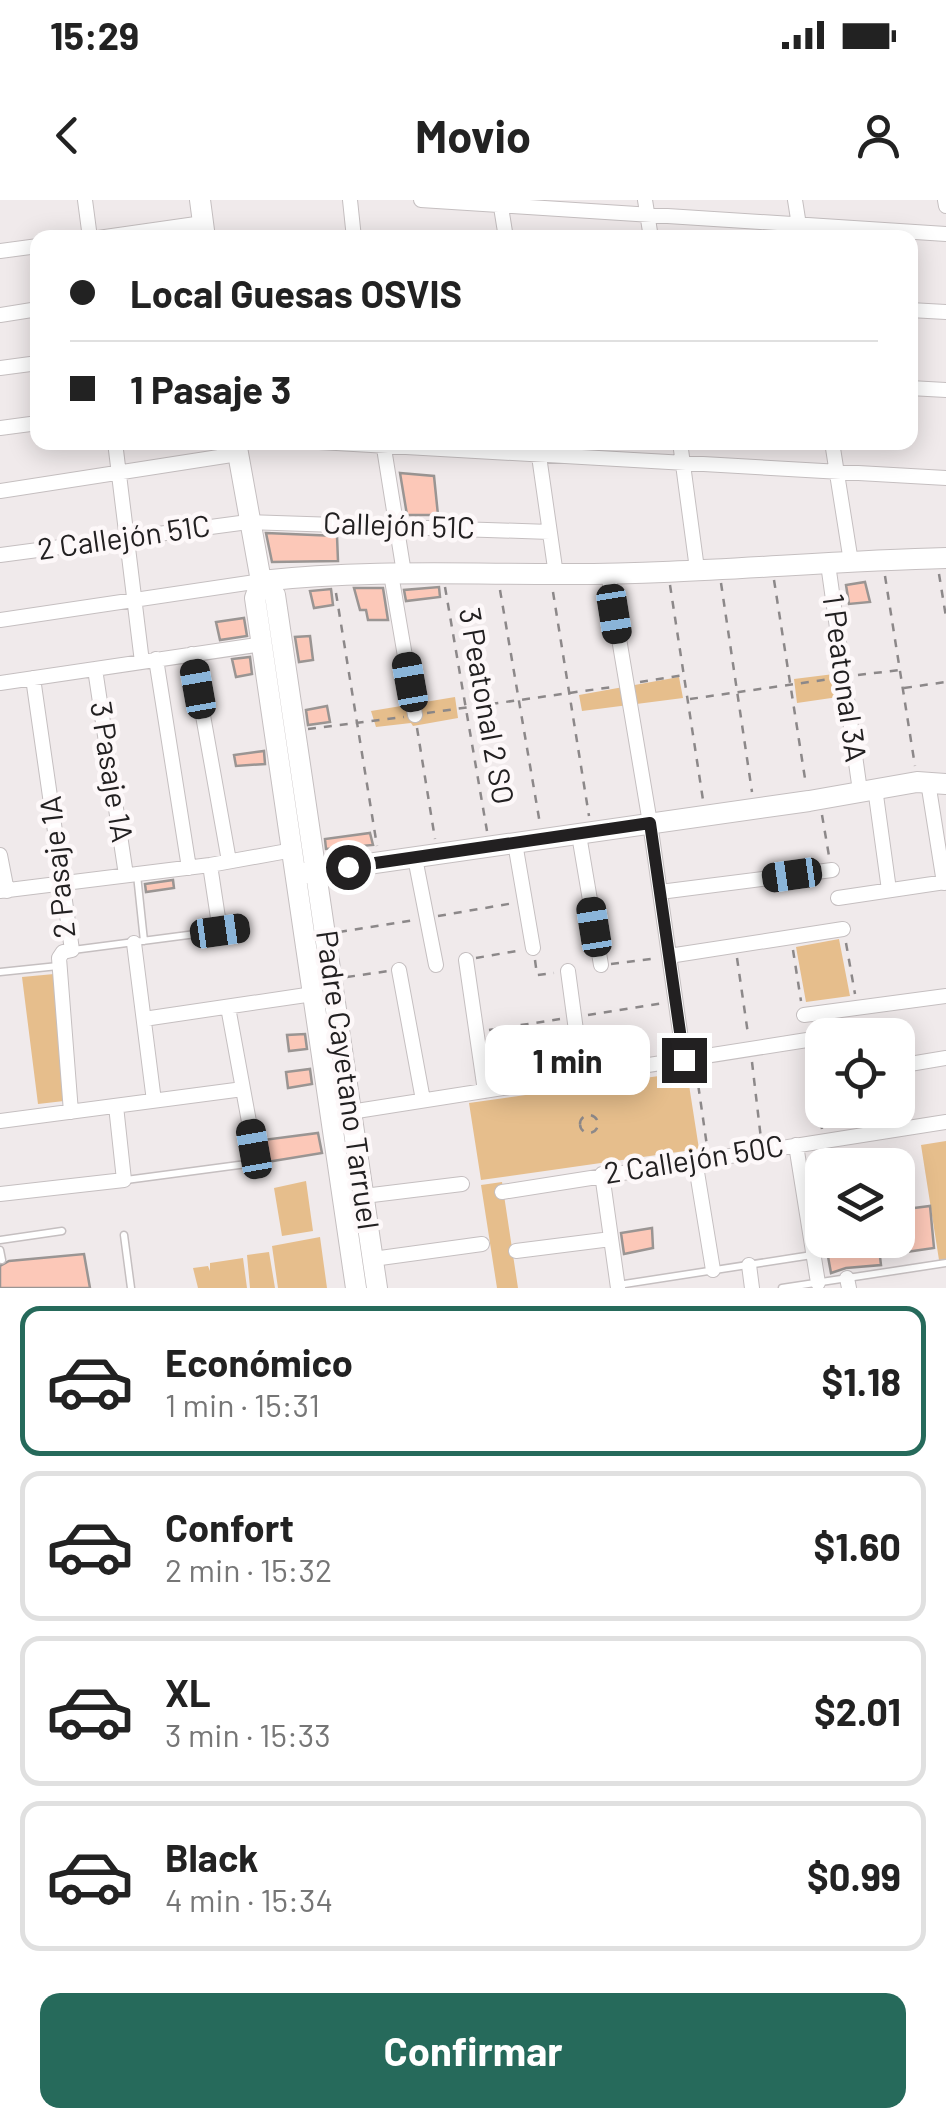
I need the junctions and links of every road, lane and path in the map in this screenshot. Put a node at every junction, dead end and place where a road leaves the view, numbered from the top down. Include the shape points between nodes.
1 (86, 200) edge
2 (200, 200) edge
3 (350, 200) edge
4 (421, 200) edge
5 (795, 200) edge
6 (501, 203) edge
7 (646, 207) edge
8 (89, 230) edge
9 (204, 230) edge
10 (353, 230) edge
11 (505, 230) edge
12 (794, 230) edge
13 (800, 230) edge
14 (918, 233) edge
15 (946, 234) edge
16 (30, 247) edge
17 (0, 251) edge
18 (918, 310) edge
19 (30, 311) edge
20 (946, 312) edge
21 (0, 315) edge
22 (30, 364) edge
23 (0, 368) edge
24 (918, 388) edge
25 (946, 390) edge
26 (30, 423) edge
27 (0, 428) edge
28 (116, 450) edge
29 (227, 450) edge
30 (237, 450) edge
31 (385, 450) edge
32 (538, 450) edge
33 (548, 450) edge
34 (681, 450) edge
35 (833, 450) edge
36 (682, 464) junction
37 (119, 472) junction
38 (836, 472) junction
39 (946, 478) edge
40 (0, 491) edge
41 (248, 522) junction
42 (396, 526) junction
43 (550, 532) junction
44 (126, 536) junction
45 (0, 555) edge
46 (941, 558) edge
47 (882, 559) junction
48 (851, 562) junction
49 (828, 564) junction
50 (772, 567) junction
51 (697, 569) junction
52 (719, 569) junction
53 (668, 570) junction
54 (398, 573) junction
55 (442, 573) junction
56 (497, 573) junction
57 (608, 573) junction
58 (553, 574) junction
59 (333, 575) junction
60 (261, 581) junction
61 (134, 600) junction
62 (946, 617) edge
63 (0, 620) edge
64 (263, 644) junction
65 (192, 654) junction
66 (149, 661) junction
67 (96, 669) junction
68 (900, 670) junction
69 (684, 675) junction
70 (844, 677) junction
71 (32, 678) junction
72 (946, 682) edge
73 (0, 683) edge
74 (791, 684) junction
75 (625, 685) junction
76 (902, 688) junction
77 (737, 692) junction
78 (570, 694) junction
79 (688, 699) junction
80 (519, 700) junction
81 (466, 707) junction
82 (415, 715) junction
83 (358, 723) junction
84 (297, 731) junction
85 (931, 783) edge
86 (868, 790) junction
87 (808, 801) junction
88 (755, 809) junction
89 (705, 816) junction
90 (650, 823) junction
91 (585, 834) junction
92 (542, 840) junction
93 (516, 843) junction
94 (490, 847) junction
95 (293, 850) junction
96 (0, 854) edge
97 (438, 856) junction
98 (415, 858) junction
99 (229, 862) junction
100 (380, 862) junction
101 (210, 865) junction
102 (189, 868) junction
103 (832, 870) dead end
104 (306, 873) junction
105 (132, 875) junction
106 (945, 882) edge
107 (64, 883) junction
108 (889, 890) junction
109 (3, 891) edge
110 (660, 892) junction
111 (838, 898) dead end
112 (242, 928) dead end
113 (844, 928) dead end
114 (220, 931) junction
115 (139, 942) junction
116 (533, 948) joint
117 (72, 950) junction
118 (669, 956) junction
119 (466, 960) joint
120 (436, 965) dead end
121 (60, 966) junction
122 (601, 966) dead end
123 (399, 970) dead end
124 (568, 971) dead end
125 (0, 972) edge
126 (314, 994) junction
127 (946, 996) edge
128 (228, 1007) junction
129 (804, 1015) dead end
130 (144, 1019) junction
131 (805, 1040) edge
132 (946, 1058) edge
133 (689, 1059) junction
134 (915, 1063) edge
135 (582, 1076) junction
136 (243, 1089) junction
137 (486, 1090) junction
138 (423, 1100) junction
139 (154, 1101) junction
140 (116, 1106) junction
141 (70, 1112) junction
142 (341, 1113) junction
143 (0, 1121) edge
144 (946, 1122) edge
145 (796, 1145) junction
146 (254, 1156) joint
147 (702, 1159) junction
148 (602, 1174) junction
149 (124, 1180) junction
150 (462, 1184) dead end
151 (502, 1192) dead end
152 (0, 1194) edge
153 (364, 1196) junction
154 (805, 1203) edge
155 (62, 1231) dead end
156 (124, 1235) dead end
157 (611, 1238) junction
158 (0, 1240) edge
159 (482, 1244) dead end
160 (0, 1250) edge
161 (516, 1251) dead end
162 (805, 1256) edge
163 (814, 1258) edge
164 (373, 1259) junction
165 (2, 1260) edge
166 (946, 1263) edge
167 (749, 1265) junction
168 (713, 1270) junction
169 (818, 1282) junction
170 (848, 1283) edge
171 (618, 1286) edge
172 (131, 1288) edge
173 (356, 1288) edge
174 (378, 1288) edge
175 (752, 1288) edge
176 (782, 1288) edge

1 - 8 street
2 - 9 street
3 - 10 street
4 - 6 street
5 - 13 street
6 - 7 street
6 - 11 street
7 - 12 street
14 - 15 street
16 - 17 street
18 - 20 street
19 - 21 street
22 - 23 street
24 - 25 street
26 - 27 street
28 - 37 street
29 - 37 street
30 - 41 street, Padre Cayetano Tarruel
31 - 42 street
32 - 43 street
33 - 36 street
34 - 36 street
35 - 38 street
36 - 38 street
36 - 51 street
37 - 40 street
37 - 44 street
38 - 39 street
38 - 48 street
41 - 42 street, Callejón 51C
41 - 44 street, 2 Callejón 51C
41 - 60 street, Padre Cayetano Tarruel
42 - 43 street, Callejón 51C
42 - 54 street
43 - 58 street
44 - 45 street, 2 Callejón 51C
44 - 61 street
46 - 47 street
46 - 62 path
47 - 48 street
47 - 68 path
48 - 49 street
49 - 50 street
49 - 70 street, 1 Peatonal 3A
50 - 52 street
50 - 74 path
51 - 52 street
51 - 53 street
52 - 77 path
53 - 57 street
53 - 69 path
54 - 55 street
54 - 59 street
54 - 82 street
55 - 56 street
55 - 81 path, 3 Peatonal 2 SO
56 - 58 street
56 - 80 path
57 - 58 street
57 - 75 street
58 - 78 path
59 - 60 street
59 - 83 path
60 - 61 street
60 - 64 street, Padre Cayetano Tarruel via 255,598
60 - 84 street, Padre Cayetano Tarruel via 275,595
61 - 63 street
61 - 66 street
64 - 65 street
64 - 95 street, Padre Cayetano Tarruel
65 - 66 street
65 - 99 street
66 - 67 street
66 - 102 street
67 - 71 street
67 - 105 street, 3 Pasaje 1A
68 - 70 path
68 - 76 path
69 - 75 path
69 - 79 path
70 - 74 path
70 - 86 street, 1 Peatonal 3A
71 - 73 street
71 - 107 street, 2 Pasaje 1A
72 - 76 path
74 - 77 path
74 - 87 path
75 - 78 path
75 - 90 street
76 - 85 path
77 - 79 path
77 - 88 path
78 - 80 path
78 - 91 path
79 - 89 path
80 - 81 path
80 - 92 path
81 - 82 path
81 - 94 path, 3 Peatonal 2 SO
82 - 83 path
82 - 97 path
83 - 84 path
83 - 100 path
84 - 104 street, Padre Cayetano Tarruel
85 - 86 street
85 - 106 street
86 - 87 street
86 - 108 street, 1 Peatonal 3A
87 - 88 street
88 - 89 street
89 - 90 street
90 - 91 street
90 - 110 street
91 - 92 street
91 - 122 street
92 - 93 street
93 - 94 street
93 - 116 street
94 - 97 street
95 - 99 street
95 - 104 street, Padre Cayetano Tarruel
96 - 109 street
97 - 98 street
98 - 100 street
98 - 120 street
99 - 101 street
100 - 104 street
101 - 102 street
101 - 114 street
102 - 105 street
103 - 110 street
104 - 126 street, Padre Cayetano Tarruel
104 - 142 street, Padre Cayetano Tarruel
105 - 107 street
105 - 115 lane
106 - 108 street
107 - 109 street
107 - 117 street, 2 Pasaje 1A
108 - 111 street
110 - 118 street
112 - 114 lane
113 - 118 street
114 - 115 lane
115 - 117 lane
115 - 130 street
116 - 119 path
117 - 121 street, 2 Pasaje 1A via 60,954
118 - 133 street
119 - 137 street
121 - 125 lane
121 - 141 street, 2 Pasaje 1A
123 - 138 street
124 - 135 street
126 - 128 street
126 - 142 street, Padre Cayetano Tarruel
127 - 129 street
128 - 130 street
128 - 136 street
130 - 139 street
131 - 133 street
132 - 134 street
133 - 135 street
133 - 147 path
135 - 137 street
136 - 139 street
136 - 146 street
137 - 138 street
138 - 142 street
139 - 140 street
140 - 141 street
140 - 149 street
141 - 143 street
142 - 153 street, Padre Cayetano Tarruel
142 - 173 street, Padre Cayetano Tarruel
144 - 145 street, 2 Callejón 50C
145 - 147 street, 2 Callejón 50C
145 - 154 street
146 - 149 lane
147 - 148 street, 2 Callejón 50C
147 - 168 street
148 - 151 street, 2 Callejón 50C
148 - 157 street
149 - 152 street
150 - 153 street
153 - 164 street, Padre Cayetano Tarruel
155 - 158 lane
156 - 172 lane
157 - 161 street
157 - 171 street
159 - 164 street
160 - 165 lane
162 - 167 lane
163 - 169 street
164 - 174 street, Padre Cayetano Tarruel
166 - 170 lane
167 - 168 lane
167 - 175 street
168 - 171 lane
169 - 170 lane
169 - 176 lane

